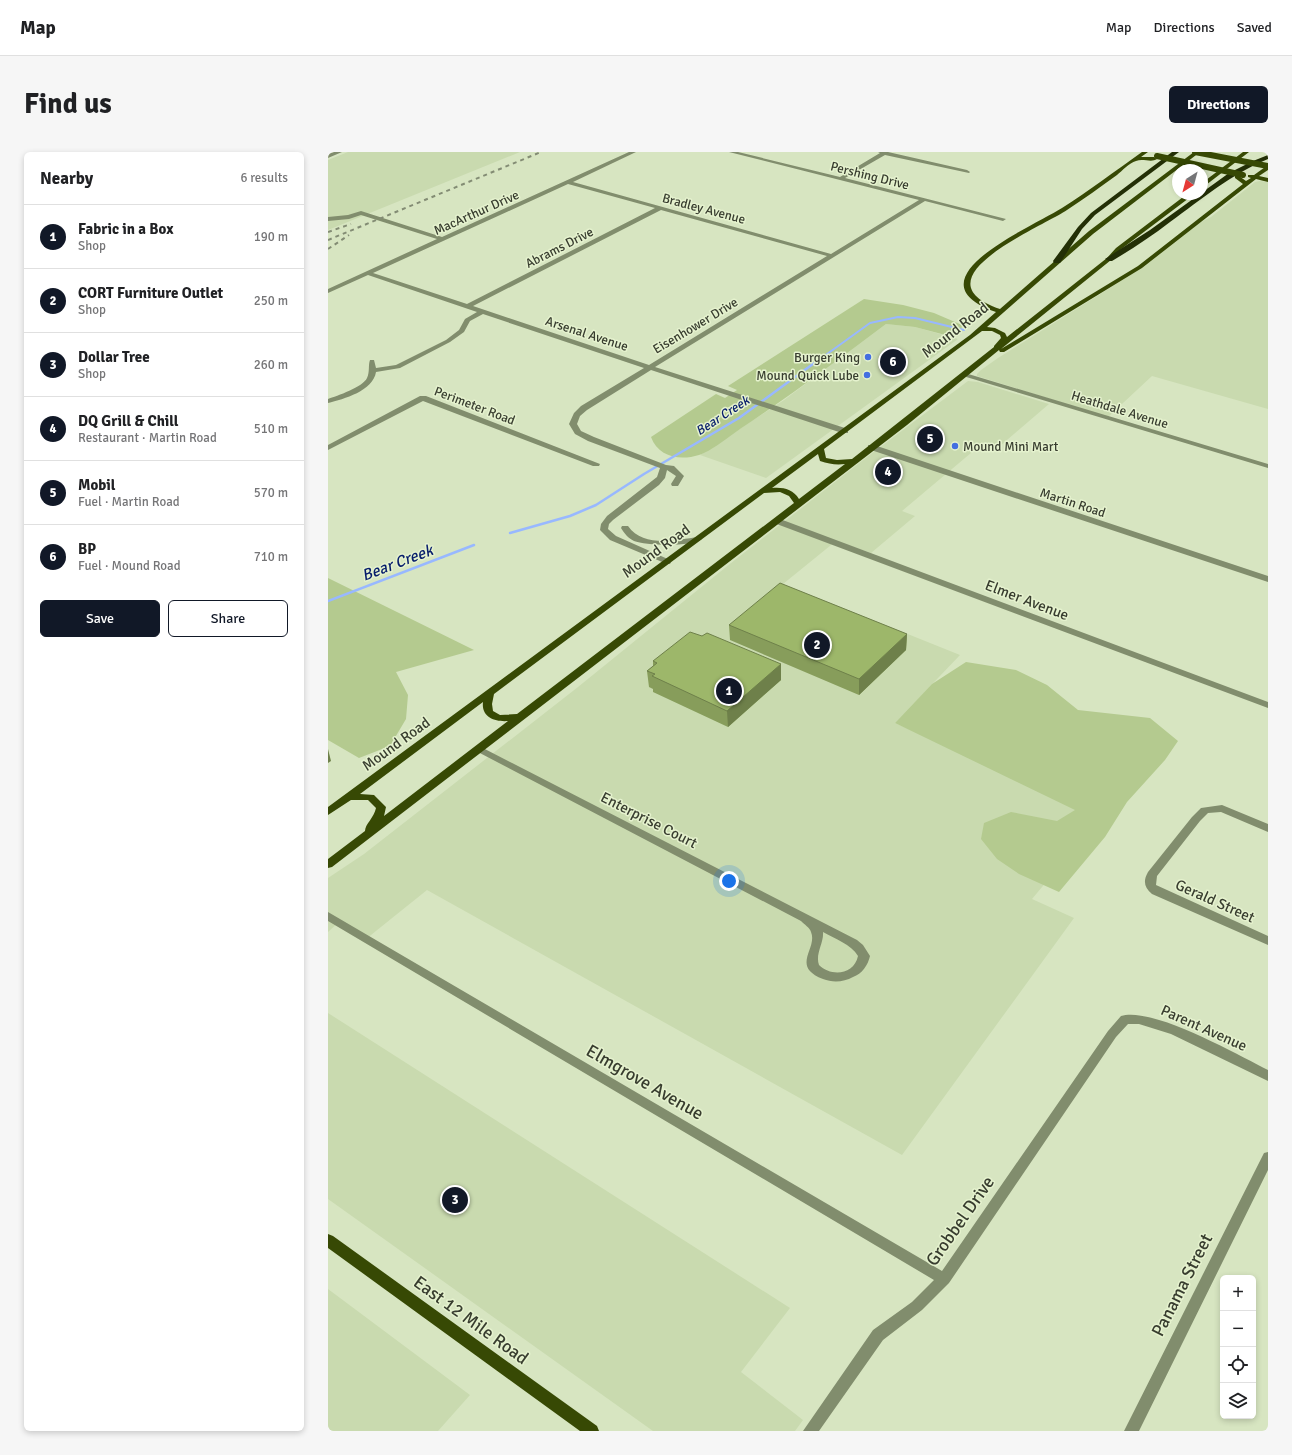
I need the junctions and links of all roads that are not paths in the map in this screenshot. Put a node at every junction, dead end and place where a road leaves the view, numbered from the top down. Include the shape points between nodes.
1 (339, 152) edge
2 (633, 152) edge
3 (732, 152) edge
4 (882, 152) edge
5 (1142, 152) edge
6 (1176, 152) edge
7 (1196, 152) edge
8 (1246, 152) edge
9 (328, 156) edge
10 (1156, 157) junction
11 (1268, 157) edge
12 (1134, 160) junction
13 (1268, 167) edge
14 (967, 172) dead end
15 (1254, 177) junction
16 (840, 179) junction
17 (1268, 180) edge
18 (1208, 181) edge
19 (568, 182) junction
20 (1246, 184) junction
21 (923, 200) junction
22 (1183, 200) edge
23 (660, 208) junction
24 (328, 219) edge
25 (1003, 219) dead end
26 (443, 239) junction
27 (833, 256) junction
28 (1109, 259) junction
29 (1057, 261) junction
30 (368, 273) junction
31 (328, 291) edge
32 (468, 306) junction
33 (482, 311) junction
34 (1001, 312) junction
35 (982, 329) junction
36 (991, 354) junction
37 (372, 361) dead end
38 (980, 362) junction
39 (651, 367) junction
40 (372, 370) junction
41 (965, 375) junction
42 (328, 401) edge
43 (845, 431) junction
44 (871, 447) junction
45 (328, 448) edge
46 (820, 449) junction
47 (854, 460) junction
48 (596, 464) dead end
49 (1268, 466) edge
50 (664, 467) junction
51 (675, 484) dead end
52 (761, 492) junction
53 (798, 503) junction
54 (777, 521) junction
55 (625, 528) dead end
56 (698, 539) junction
57 (667, 562) junction
58 (1268, 579) edge
59 (490, 693) junction
60 (1268, 705) edge
61 (521, 716) junction
62 (479, 749) junction
63 (348, 797) junction
64 (328, 812) edge
65 (1268, 828) edge
66 (364, 837) junction
67 (328, 864) edge
68 (328, 916) edge
69 (805, 918) junction
70 (1268, 941) edge
71 (1125, 1018) joint
72 (1268, 1076) edge
73 (1268, 1157) edge
74 (328, 1240) edge
75 (944, 1279) junction
76 (592, 1431) edge
77 (810, 1431) edge
78 (1131, 1431) edge

1 - 9 street
2 - 19 street, MacArthur Drive
3 - 16 street, Pershing Drive
4 - 14 street
4 - 16 street
5 - 10 main road
5 - 12 main road, Mound Road
6 - 29 highway via 1093,214
7 - 13 main road, bridge
7 - 29 main road, Mound Road
8 - 18 main road
10 - 12 main road
10 - 15 main road, bridge
10 - 20 main road via 1237,177
11 - 28 highway via 1234,171 1142,239
12 - 34 main road, Mound Road via 1063,209 977,262 969,273 967,287 970,296 980,304
13 - 15 main road
15 - 17 main road
15 - 20 main road
16 - 21 street, Pershing Drive
19 - 23 street, Bradley Avenue
19 - 26 street, MacArthur Drive
20 - 38 main road via 1140,267 1018,342
21 - 25 street, Pershing Drive
21 - 27 street, Eisenhower Drive
22 - 28 main road via 1118,249
23 - 27 street, Bradley Avenue
23 - 32 street, Abrams Drive
24 - 26 street via 361,213
26 - 30 street, MacArthur Drive
27 - 39 street, Eisenhower Drive
28 - 36 main road
29 - 34 main road, Mound Road
30 - 31 street, MacArthur Drive
30 - 32 street, Arsenal Avenue
32 - 33 street, Arsenal Avenue
33 - 39 street, Arsenal Avenue
33 - 40 street via 467,320 462,331 448,341 398,367
34 - 35 main road, Mound Road
35 - 36 main road via 993,329 1003,334 1004,338
35 - 43 main road, Mound Road
36 - 38 main road
37 - 40 street
38 - 41 main road
39 - 43 street, Arsenal Avenue
39 - 50 street, Eisenhower Drive via 584,408 576,415 573,424 578,432 591,439
40 - 42 street via 368,383
41 - 44 main road
41 - 49 street, Heathdale Avenue
43 - 46 main road, Mound Road
44 - 47 main road
44 - 58 street, Martin Road
45 - 48 street, Perimeter Road via 423,398
46 - 47 main road via 823,459 829,462
46 - 52 main road, Mound Road
47 - 53 main road
50 - 51 street, Eisenhower Drive via 672,468 679,473 680,479
50 - 57 street via 661,478 610,518 604,530 613,538
52 - 53 main road via 786,490 792,493
52 - 56 main road, Mound Road
53 - 54 main road
54 - 60 street, Elmer Avenue
54 - 61 main road
55 - 56 street via 633,537 640,540 679,543
56 - 57 main road, Mound Road
57 - 59 main road, Mound Road
59 - 61 main road via 487,707 490,714 505,718
59 - 63 main road, Mound Road
61 - 62 main road
62 - 66 main road
62 - 69 street, Enterprise Court
63 - 64 main road, Mound Road
63 - 66 main road via 370,797 381,807 379,816
65 - 70 street, Gerald Street via 1222,808 1205,810 1152,875 1151,887
66 - 67 main road
68 - 75 street, Elmgrove Avenue
69 - 69 street, Enterprise Court via 817,932 812,961 817,969 826,975 836,977 847,976 856,970 863,960 859,948
71 - 72 street, Parent Avenue via 1133,1017 1154,1023 1217,1050
71 - 75 street, Grobbel Drive
73 - 78 street, Panama Street
74 - 76 main road, East 12 Mile Road
75 - 77 street, Grobbel Drive via 917,1306 878,1335

